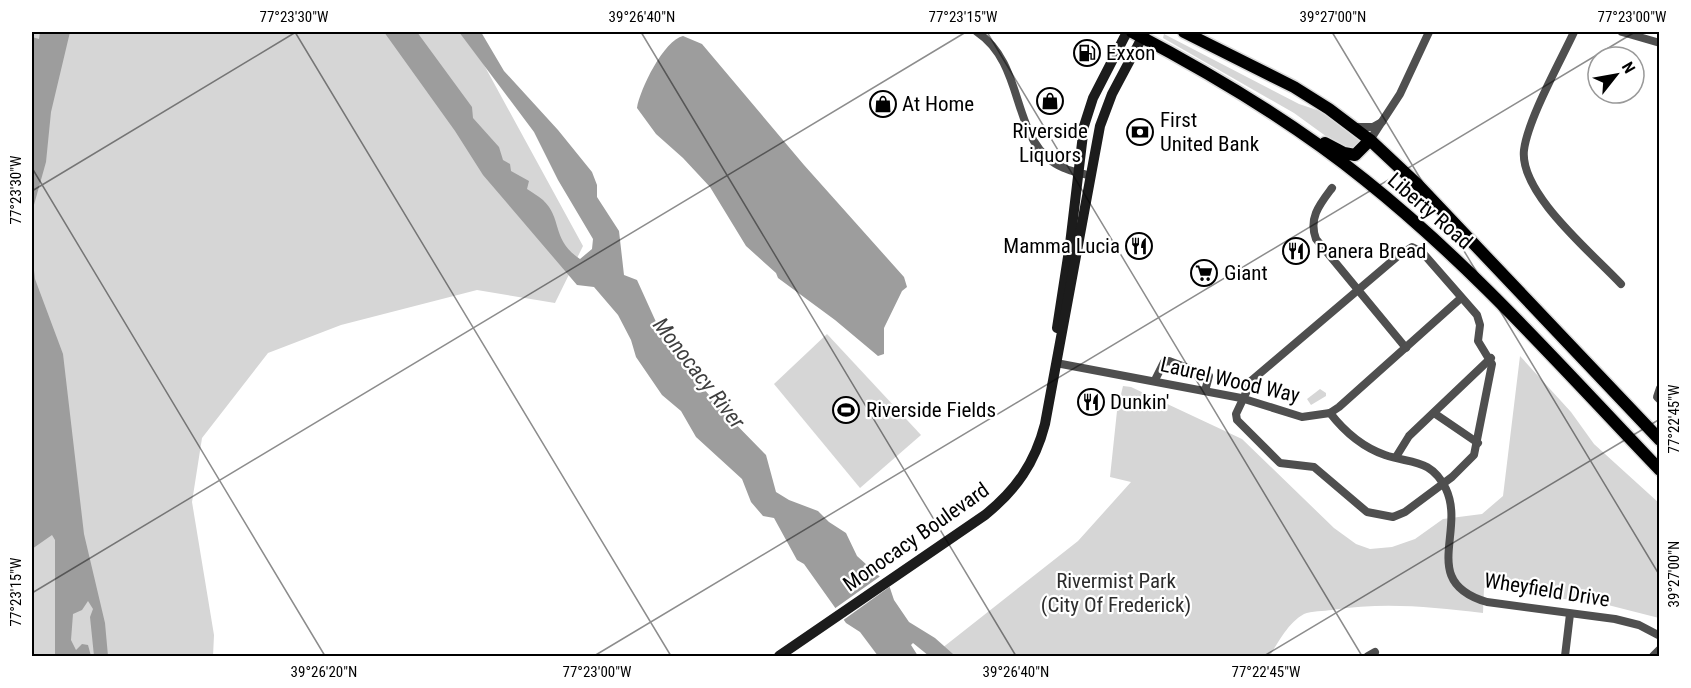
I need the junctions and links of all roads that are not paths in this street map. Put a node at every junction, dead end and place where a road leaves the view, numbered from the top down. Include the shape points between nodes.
1 (977, 32) edge
2 (1127, 32) edge
3 (1184, 32) edge
4 (1429, 32) edge
5 (1574, 32) edge
6 (1622, 32) edge
7 (1140, 33) edge
8 (1659, 43) edge
9 (1383, 122) junction
10 (1354, 127) junction
11 (1370, 140) junction
12 (1315, 142) junction
13 (1077, 172) junction
14 (1091, 176) junction
15 (1332, 188) dead end
16 (1621, 284) dead end
17 (1357, 290) junction
18 (1461, 298) junction
19 (1406, 348) junction
20 (1056, 358) junction
21 (1491, 358) junction
22 (1155, 380) junction
23 (1659, 388) edge
24 (1205, 391) junction
25 (1241, 398) junction
26 (1659, 400) edge
27 (1434, 412) junction
28 (1330, 413) junction
29 (1659, 440) edge
30 (1478, 443) junction
31 (1396, 457) junction
32 (1659, 470) edge
33 (1443, 484) junction
34 (1570, 614) junction
35 (1659, 636) edge
36 (1659, 649) edge
37 (779, 657) edge
38 (1565, 657) edge
39 (1653, 657) edge

1 - 13 street via 990,37 1008,67 1024,121 1034,140 1053,161
2 - 13 main road, Monocacy Boulevard via 1089,107
3 - 10 main road, Liberty Road via 1294,87
4 - 9 street
5 - 16 street via 1526,140 1524,163 1536,194
6 - 8 street
7 - 12 main road, Liberty Road
7 - 14 main road, Monocacy Boulevard via 1105,109
9 - 10 street via 1373,127
9 - 11 street
10 - 11 main road, Liberty Road
11 - 12 main road via 1360,152 1350,155 1330,144
11 - 29 main road, Liberty Road via 1418,185
12 - 32 main road, Liberty Road via 1456,259
13 - 14 street
13 - 20 main road, Monocacy Boulevard via 1054,346
14 - 20 main road, Monocacy Boulevard
15 - 17 street via 1315,212 1314,235
17 - 18 street via 1404,251 1417,248
17 - 19 street
17 - 25 street via 1252,380
18 - 19 street
18 - 21 street via 1479,319 1479,342
19 - 28 street
20 - 22 street, Laurel Wood Way
20 - 37 main road, Monocacy Boulevard via 1041,438 1015,489 998,505
21 - 27 street
21 - 30 street
22 - 24 street, Laurel Wood Way
22 - 24 street via 1164,362 1169,361 1209,376
23 - 26 street
24 - 25 street, Laurel Wood Way
25 - 28 street, Laurel Wood Way via 1302,417
25 - 33 street via 1237,420 1280,463 1314,467 1375,515 1394,517 1405,512
27 - 30 street
27 - 31 street via 1403,443
28 - 31 street, Wheyfield Drive via 1356,439 1377,452
30 - 33 street via 1474,455
31 - 33 street, Wheyfield Drive via 1421,462
33 - 34 street, Wheyfield Drive via 1451,507 1447,560 1458,587 1487,602
34 - 35 street, Wheyfield Drive via 1629,622
34 - 38 street
36 - 39 street

